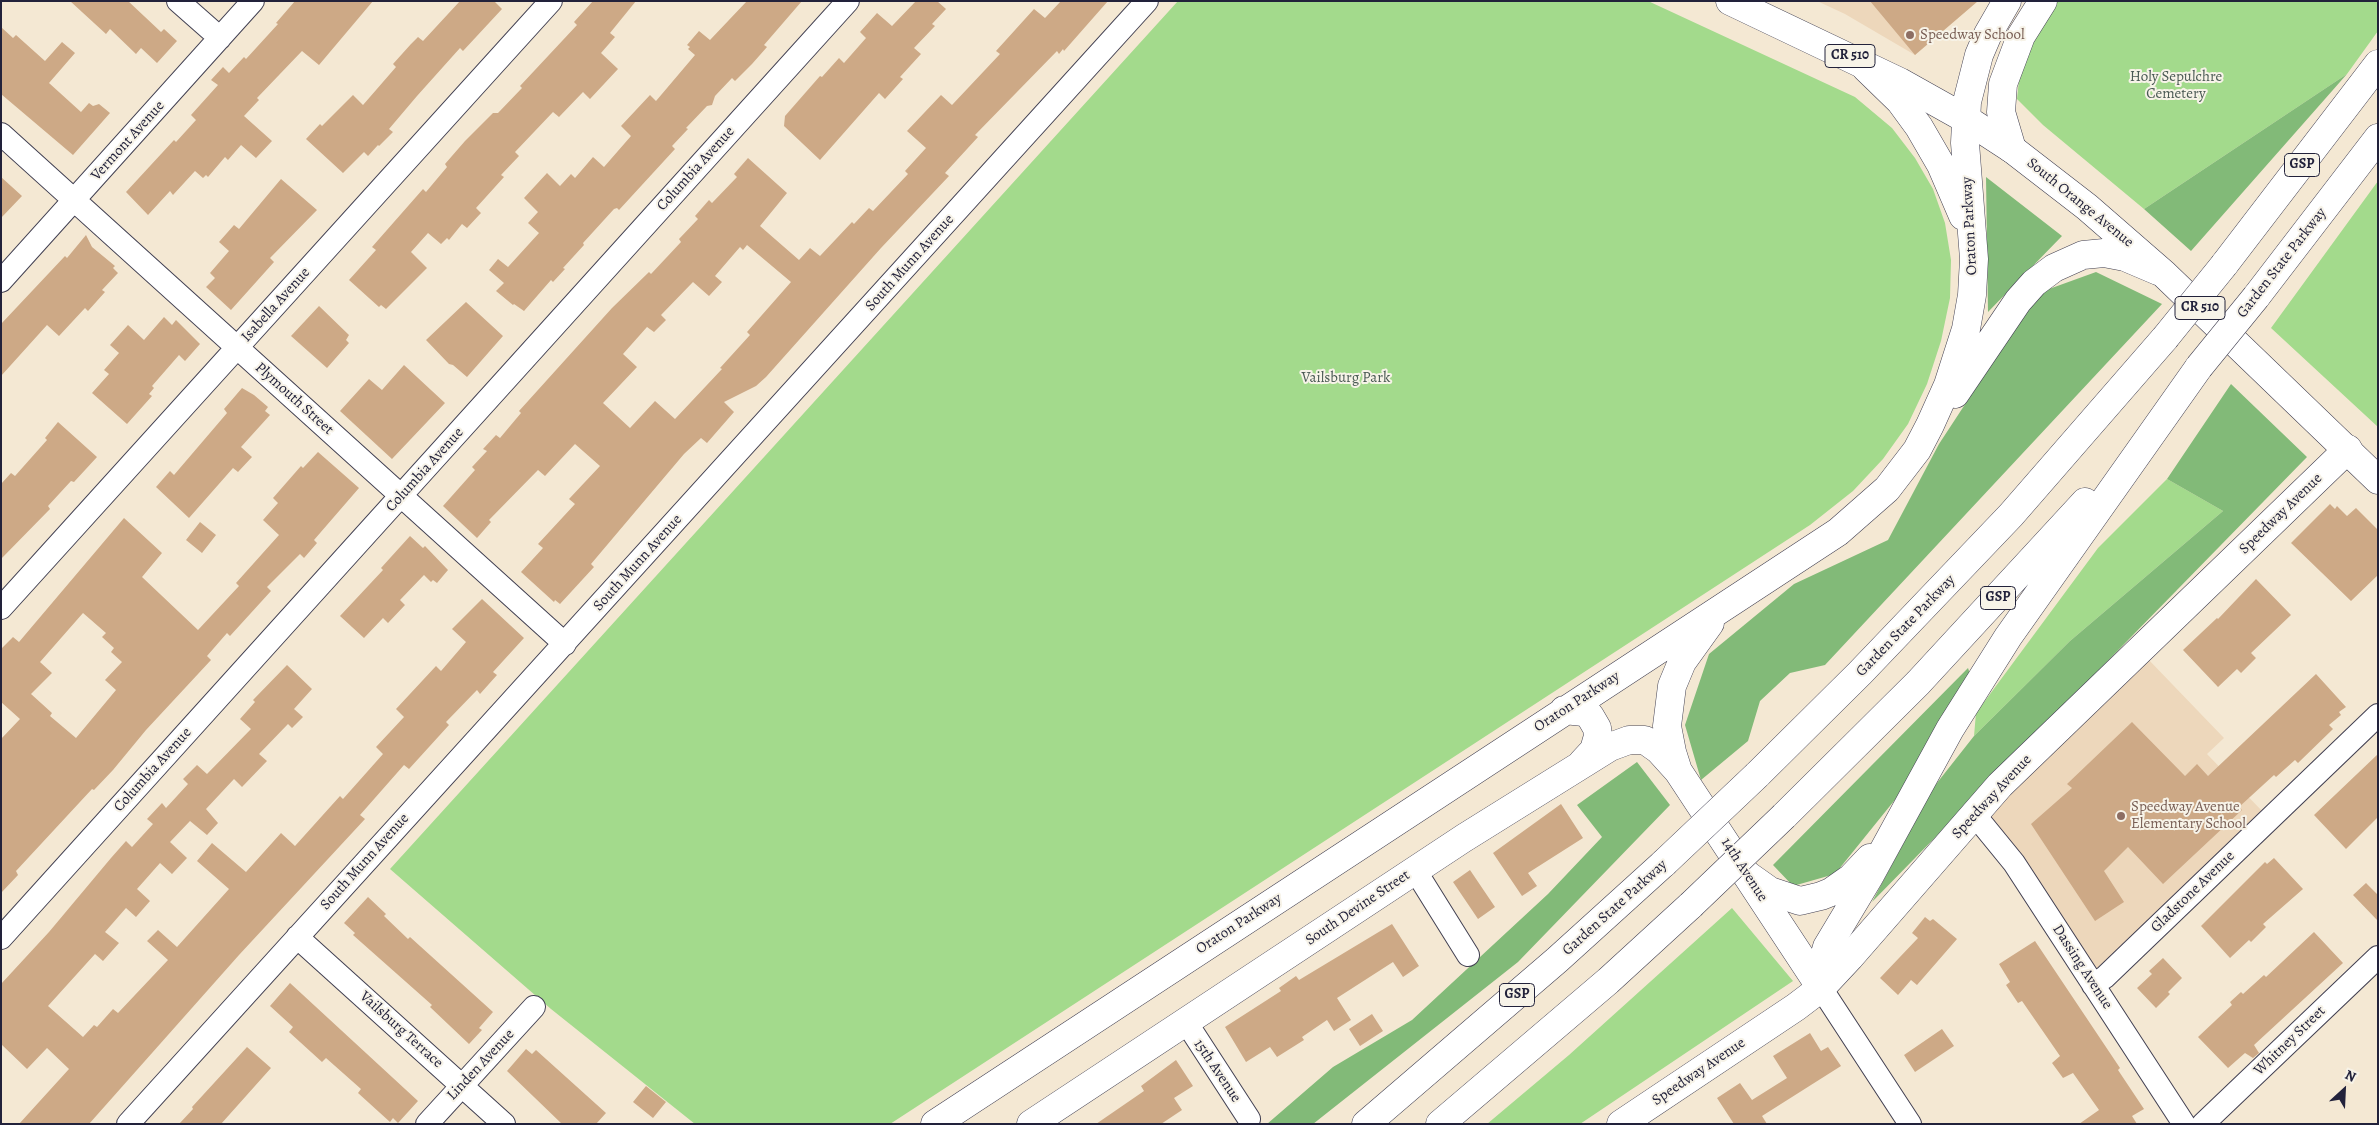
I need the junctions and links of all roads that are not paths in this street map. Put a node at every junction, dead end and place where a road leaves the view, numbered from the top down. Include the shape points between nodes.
1 (178, 1) edge
2 (253, 1) edge
3 (551, 1) edge
4 (848, 1) edge
5 (1147, 1) edge
6 (1730, 1) edge
7 (2007, 1) edge
8 (2043, 1) edge
9 (220, 38) junction
10 (1855, 59) junction
11 (2378, 64) edge
12 (1966, 119) junction
13 (1, 134) edge
14 (2378, 138) edge
15 (2012, 149) junction
16 (75, 201) junction
17 (1973, 240) junction
18 (2164, 274) junction
19 (1, 281) edge
20 (237, 348) junction
21 (2199, 367) junction
22 (2348, 449) junction
23 (1917, 450) junction
24 (2378, 480) edge
25 (402, 496) junction
26 (1726, 606) junction
27 (1, 608) edge
28 (565, 644) junction
29 (1564, 710) junction
30 (2378, 715) edge
31 (1582, 763) junction
32 (1678, 771) junction
33 (1974, 814) junction
34 (1898, 823) junction
35 (1415, 870) junction
36 (1746, 874) junction
37 (297, 937) junction
38 (1, 938) edge
39 (1468, 955) dead end
40 (2378, 957) edge
41 (2093, 985) junction
42 (1821, 988) junction
43 (534, 1007) dead end
44 (1186, 1022) junction
45 (462, 1086) junction
46 (1249, 1119) dead end
47 (1035, 1120) edge
48 (128, 1124) edge
49 (427, 1124) edge
50 (504, 1124) edge
51 (935, 1124) edge
52 (1366, 1124) edge
53 (1440, 1124) edge
54 (1621, 1124) edge
55 (1910, 1124) edge
56 (2184, 1124) edge
57 (2203, 1124) edge

1 - 9 street
2 - 9 street, Vermont Avenue
3 - 20 street, Isabella Avenue
4 - 25 street, Columbia Avenue
5 - 28 street, South Munn Avenue
6 - 10 main road, South Orange Avenue / CR 510
7 - 12 main road, Oraton Parkway via 1979,55 1970,86
8 - 15 main road via 2021,36 2003,84 2001,112
9 - 16 street, Vermont Avenue
10 - 12 main road, South Orange Avenue / CR 510
10 - 17 main road via 1900,101 1919,127 1945,173
11 - 52 main road, Garden State Parkway / GSP, bridge via 2165,338 2005,522 1823,711 1664,864
12 - 15 main road, South Orange Avenue / CR 510
12 - 17 main road, Oraton Parkway
13 - 16 street, Plymouth Street
14 - 21 main road, Garden State Parkway / GSP, bridge
15 - 18 main road, South Orange Avenue / CR 510 via 2087,206
16 - 19 street, Vermont Avenue
16 - 20 street, Plymouth Street
17 - 23 main road, Oraton Parkway via 1972,295 1966,329 1948,385
18 - 22 main road, South Orange Avenue / CR 510
18 - 23 main road via 2126,257 2097,253 2074,258 2044,275 2018,301
20 - 25 street, Plymouth Street
20 - 27 street, Isabella Avenue
21 - 34 main road via 1999,651
21 - 53 main road, Garden State Parkway / GSP, bridge via 2107,476 1972,626 1868,734 1691,905
22 - 24 main road, South Orange Avenue / CR 510
22 - 33 main road, Speedway Avenue
23 - 26 main road, Oraton Parkway via 1887,490 1854,520
25 - 28 street, Plymouth Street
25 - 38 street, Columbia Avenue
26 - 29 main road, Oraton Parkway
26 - 32 main road, 14th Avenue via 1690,649 1672,686 1667,726
28 - 37 street, South Munn Avenue
29 - 31 main road via 1584,712 1597,728 1594,750
29 - 51 main road, Oraton Parkway
30 - 41 street, Gladstone Avenue
31 - 32 main road, South Devine Street via 1610,747 1637,739 1645,740 1659,750
31 - 35 main road, South Devine Street
32 - 36 main road, 14th Avenue
33 - 41 street, Dassing Avenue via 2014,863
33 - 42 main road, Speedway Avenue
34 - 36 main road via 1851,878 1822,896 1800,901 1780,896
34 - 42 main road via 1827,947 1821,967
35 - 39 street
35 - 44 main road, South Devine Street
36 - 42 main road, 14th Avenue
37 - 45 street, Vailsburg Terrace
37 - 48 street, South Munn Avenue
40 - 57 street, Whitney Street
41 - 56 street, Dassing Avenue
42 - 54 main road, Speedway Avenue
42 - 55 street, 14th Avenue
43 - 45 street, Linden Avenue
44 - 46 street, 15th Avenue
44 - 47 main road, South Devine Street
45 - 49 street, Linden Avenue
45 - 50 street, Vailsburg Terrace

